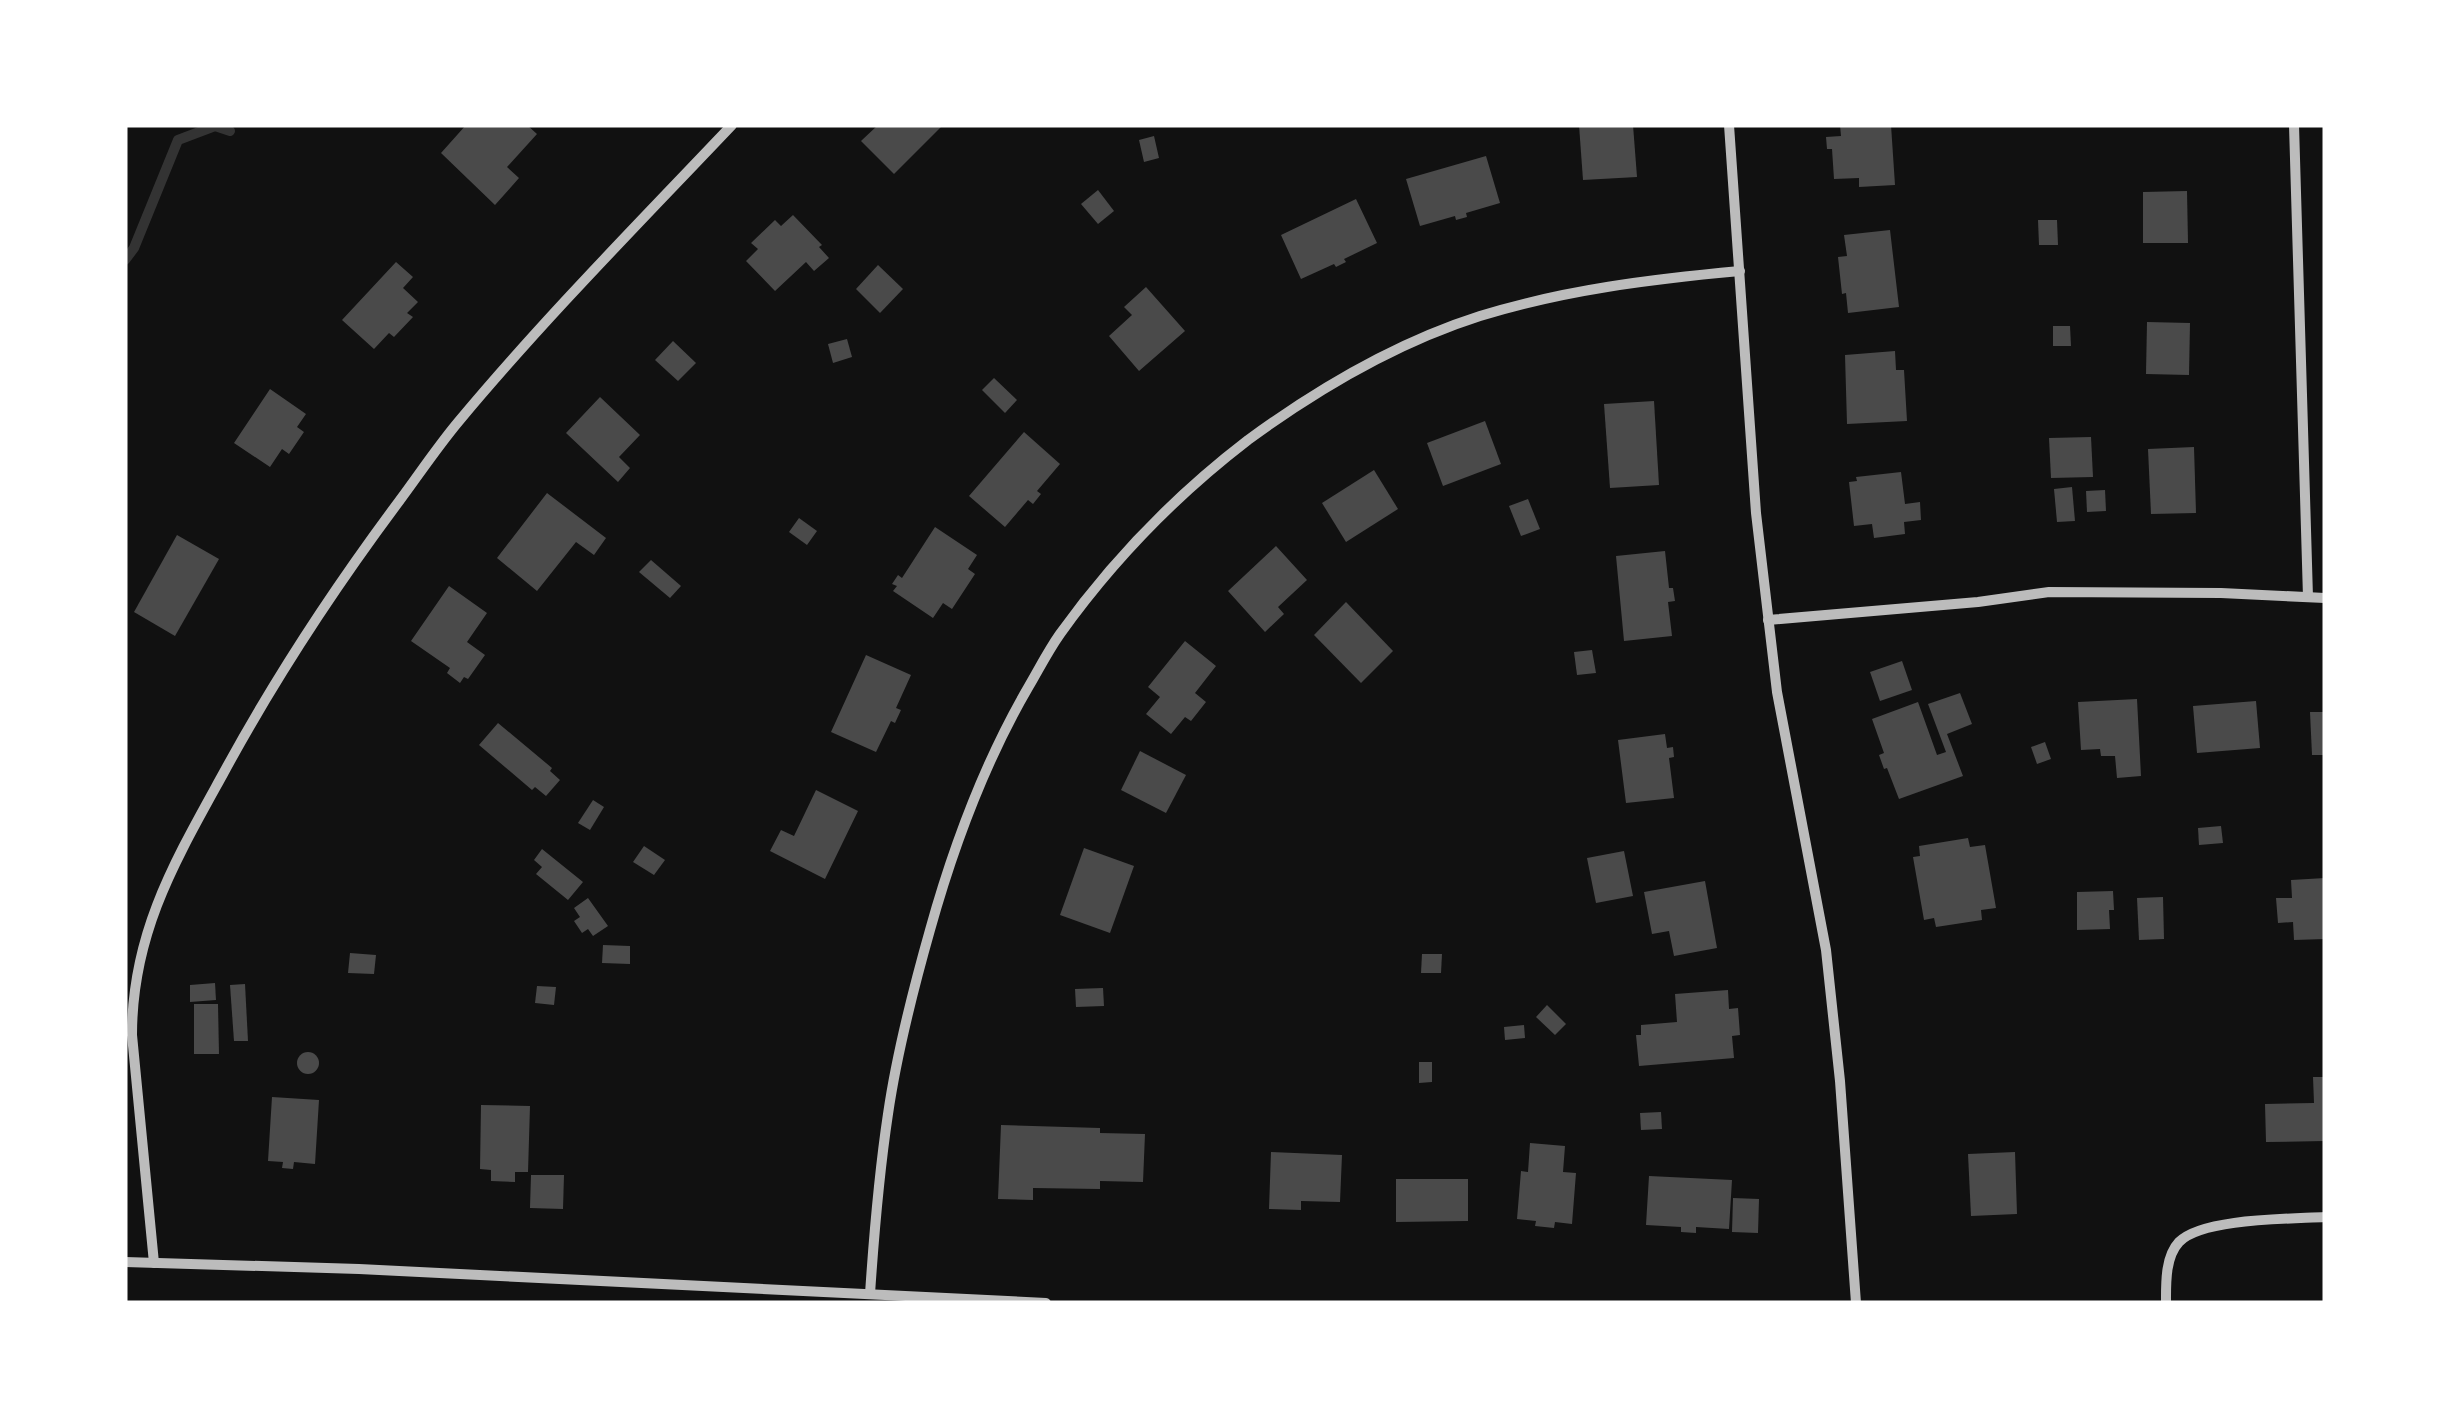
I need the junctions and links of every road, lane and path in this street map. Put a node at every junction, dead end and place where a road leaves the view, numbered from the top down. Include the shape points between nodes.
1 (732, 125) edge
2 (1729, 125) edge
3 (2294, 125) edge
4 (1740, 271) junction
5 (2308, 597) junction
6 (2325, 598) edge
7 (1768, 620) junction
8 (2325, 1217) edge
9 (125, 1262) edge
10 (154, 1263) junction
11 (870, 1294) junction
12 (1046, 1303) edge
13 (1856, 1303) edge
14 (2166, 1303) edge

1 - 10 street via 456,424 304,637 176,859 154,908 132,1001
2 - 4 street
3 - 5 street
4 - 7 street
4 - 11 street via 1558,296 1413,341 1347,374 1211,468 1118,559 1058,637 1007,723 947,870 888,1113
5 - 6 street
5 - 7 street via 2049,592
7 - 13 street via 1826,950
8 - 14 street via 2253,1220 2180,1240 2166,1274
9 - 10 street
10 - 11 street
11 - 12 street

